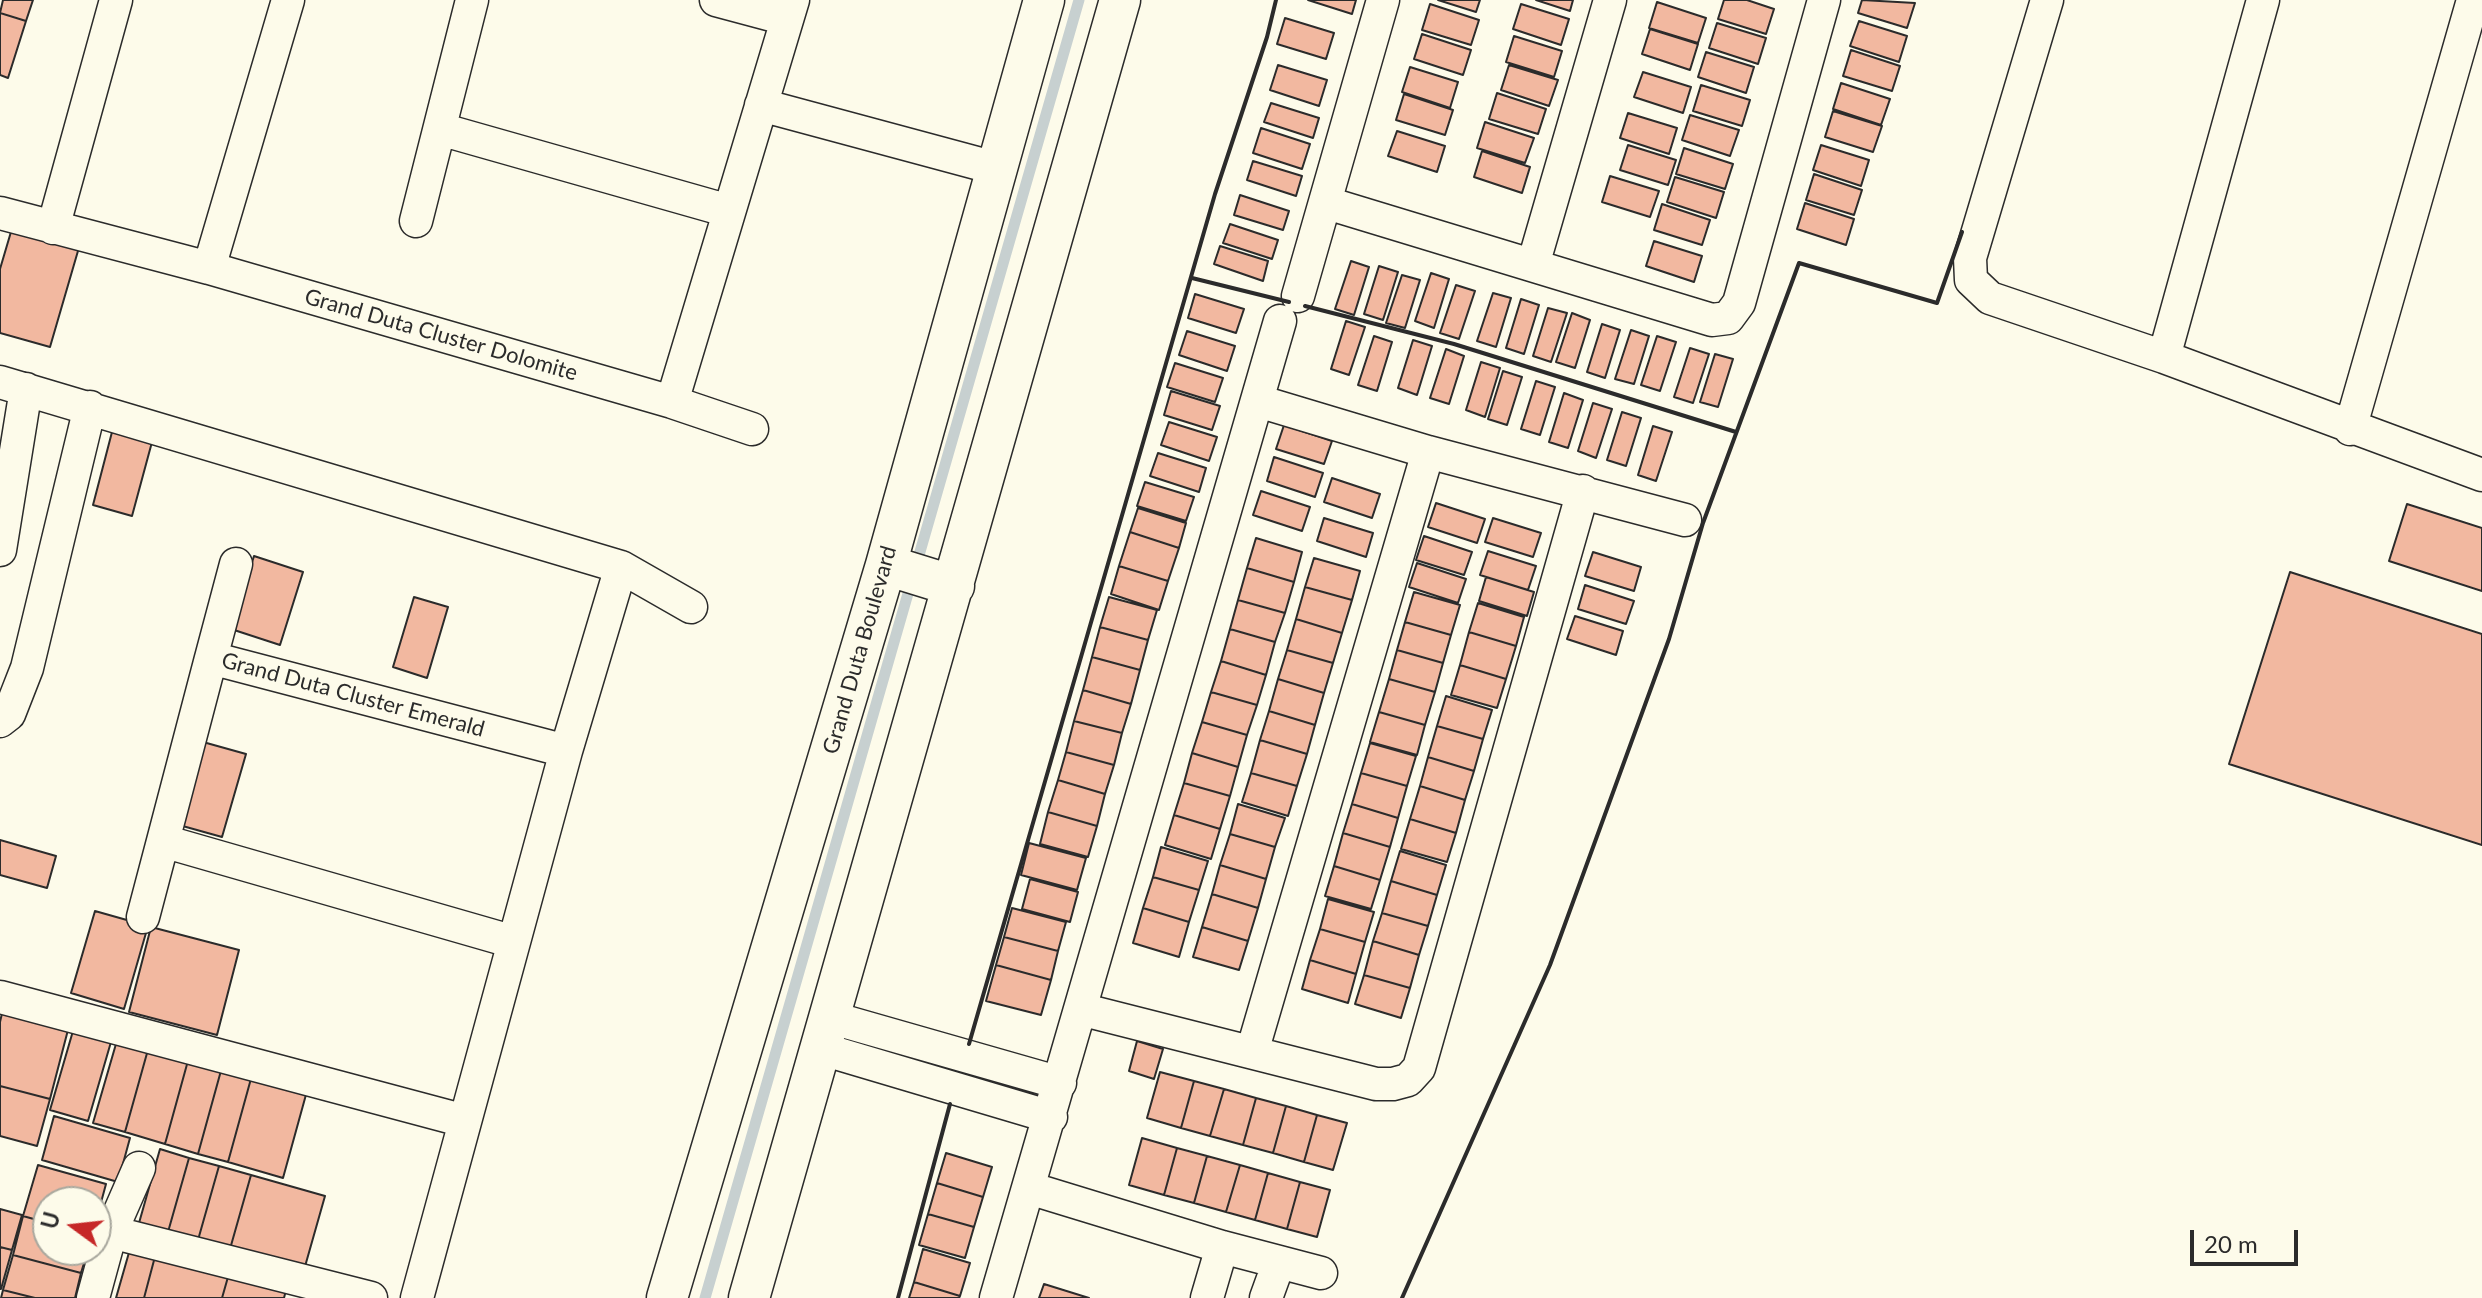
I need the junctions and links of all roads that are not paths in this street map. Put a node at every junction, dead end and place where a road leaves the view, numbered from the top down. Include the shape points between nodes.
1 (116, 0) edge
2 (288, 0) edge
3 (472, 0) edge
4 (716, 0) edge
5 (1044, 0) edge
6 (1120, 0) edge
7 (1383, 0) edge
8 (1610, 0) edge
9 (1824, 0) edge
10 (2047, 0) edge
11 (2263, 0) edge
12 (2473, 0) edge
13 (790, 10) edge
14 (761, 105) junction
15 (440, 129) junction
16 (995, 168) junction
17 (1327, 203) junction
18 (729, 211) junction
19 (0, 213) edge
20 (416, 221) dead end
21 (53, 228) junction
22 (1533, 265) junction
23 (209, 268) junction
24 (2164, 357) junction
25 (13, 386) edge
26 (1258, 401) junction
27 (672, 402) junction
28 (90, 407) junction
29 (752, 429) dead end
30 (2350, 429) junction
31 (1428, 452) junction
32 (2482, 475) edge
33 (1583, 491) junction
34 (1685, 520) dead end
35 (0, 550) edge
36 (236, 564) dead end
37 (621, 567) junction
38 (918, 575) junction
39 (691, 607) dead end
40 (211, 658) junction
41 (0, 721) edge
42 (566, 751) junction
43 (163, 841) junction
44 (143, 917) dead end
45 (514, 942) junction
46 (0, 997) edge
47 (1080, 1009) junction
48 (826, 1033) junction
49 (1252, 1052) junction
50 (1060, 1083) junction
51 (1051, 1117) junction
52 (465, 1121) junction
53 (139, 1168) dead end
54 (1029, 1188) junction
55 (112, 1230) edge
56 (112, 1232) edge
57 (1222, 1247) junction
58 (1279, 1262) junction
59 (102, 1266) edge
60 (1321, 1273) dead end
61 (93, 1298) edge
62 (371, 1298) edge
63 (417, 1298) edge
64 (667, 1298) edge
65 (749, 1298) edge
66 (996, 1298) edge
67 (1207, 1298) edge
68 (1266, 1298) edge

1 - 21 street
2 - 23 street
3 - 15 street
4 - 13 street
5 - 16 street, Grand Duta Boulevard
6 - 38 street, Grand Duta Boulevard
7 - 17 street
8 - 22 street
9 - 22 street via 1739,303 1728,318 1712,320
10 - 24 street via 1970,258 1971,280 1990,298
11 - 24 street
12 - 30 street
13 - 14 street
14 - 16 street
14 - 18 street
15 - 18 street
15 - 20 street
16 - 38 street, Grand Duta Boulevard
17 - 22 street
17 - 26 street
18 - 27 street
19 - 21 street, Grand Duta Cluster Dolomite
21 - 23 street, Grand Duta Cluster Dolomite
23 - 27 street, Grand Duta Cluster Dolomite
24 - 30 street
25 - 28 street
25 - 35 street
26 - 31 street
26 - 47 street
27 - 29 street, Grand Duta Cluster Dolomite
28 - 37 street
28 - 41 street via 27,668 9,714
30 - 32 street
31 - 33 street
31 - 49 street
33 - 34 street
33 - 49 street via 1419,1068 1408,1080 1376,1084
36 - 40 street
37 - 39 street
37 - 42 street
38 - 48 street, Grand Duta Boulevard
38 - 64 street, Grand Duta Boulevard
40 - 42 street, Grand Duta Cluster Emerald
40 - 43 street, Grand Duta Cluster Emerald
42 - 45 street
43 - 44 street, Grand Duta Cluster Emerald
43 - 45 street
45 - 52 street
46 - 52 street
47 - 49 street
47 - 50 street
48 - 50 street
48 - 51 street
48 - 65 street, Grand Duta Boulevard
50 - 51 street
51 - 54 street
52 - 63 street
53 - 55 street
54 - 57 street
54 - 66 street
56 - 62 street
57 - 58 street
57 - 67 street
58 - 60 street
58 - 68 street
59 - 61 street

